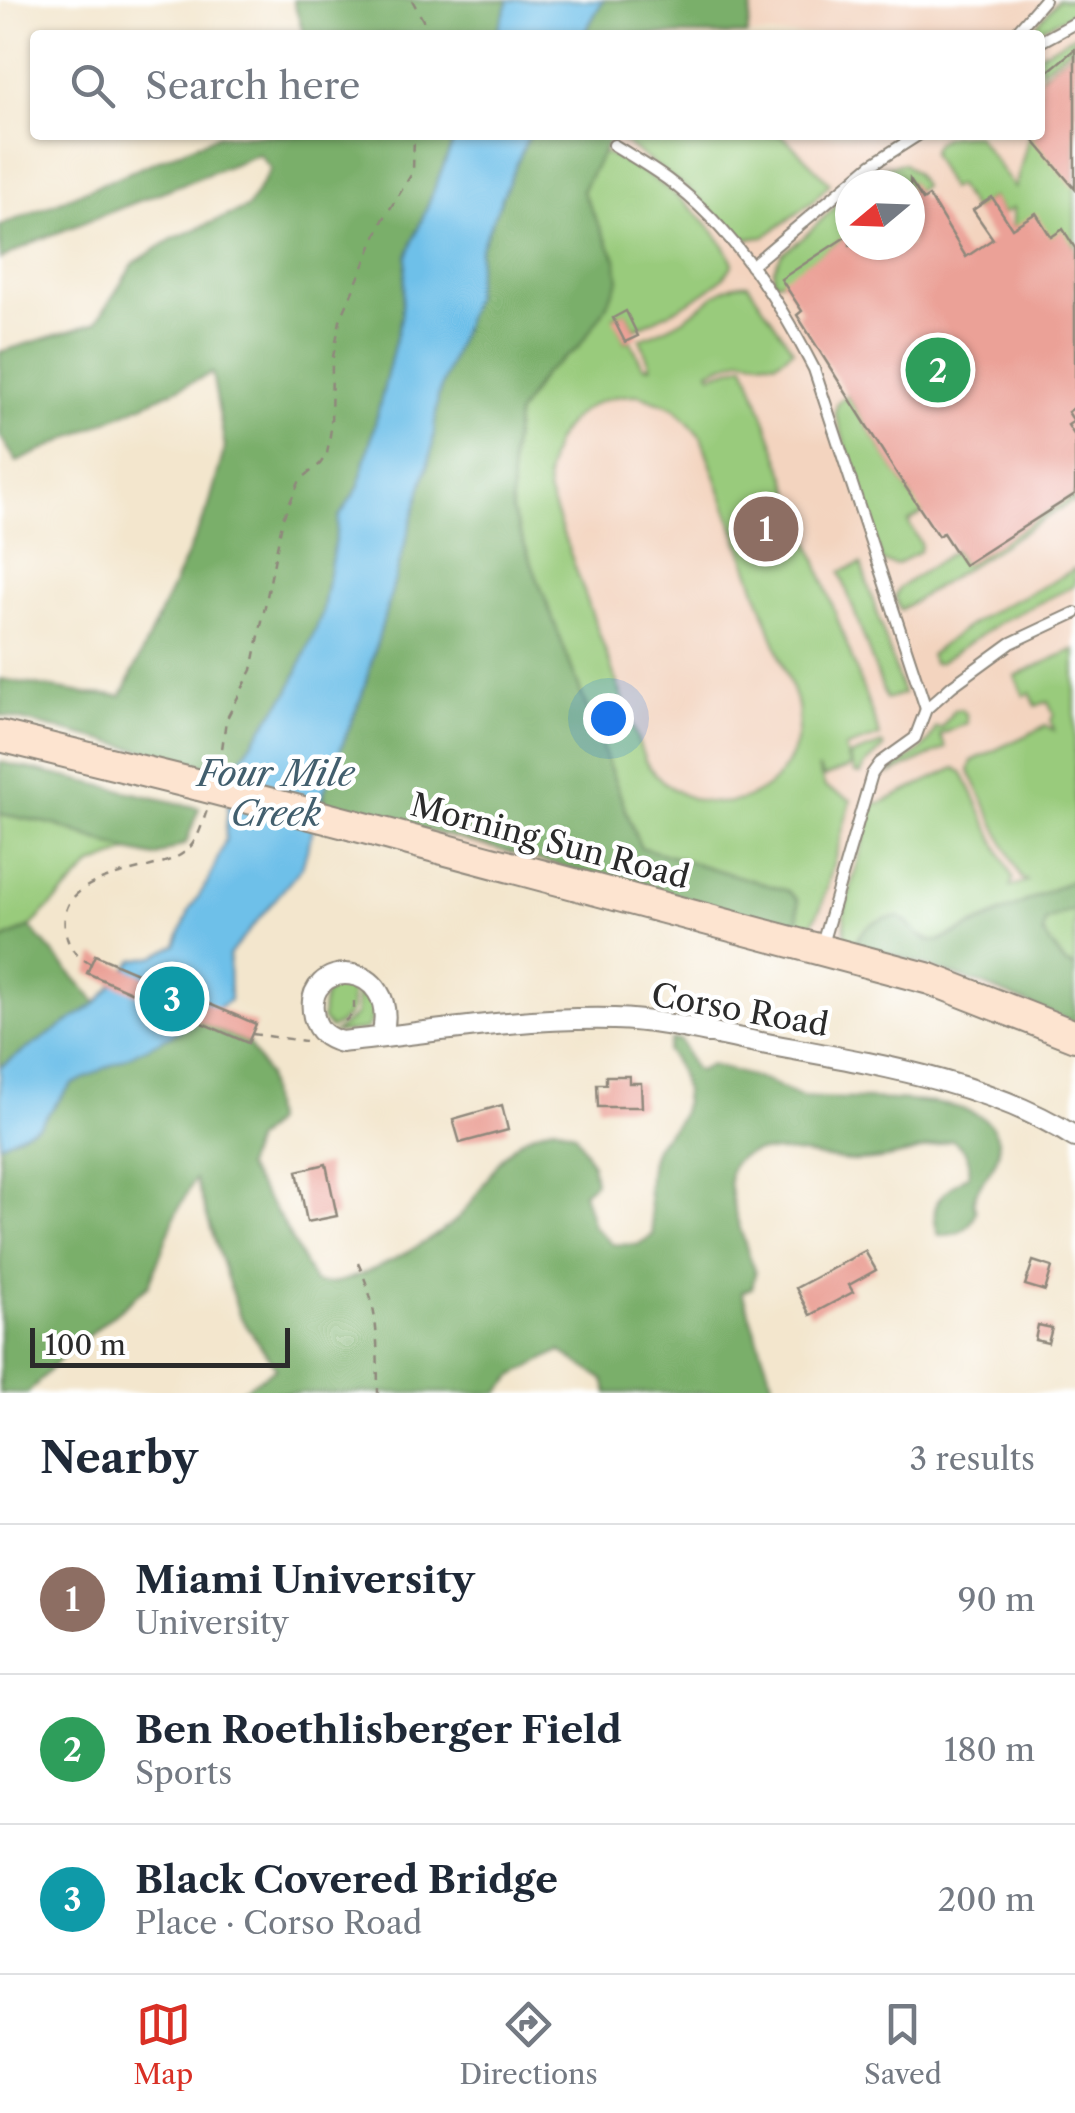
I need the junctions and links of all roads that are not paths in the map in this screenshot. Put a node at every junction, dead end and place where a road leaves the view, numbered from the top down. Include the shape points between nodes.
1 (1040, 1) edge
2 (1075, 22) edge
3 (1018, 30) edge
4 (1045, 39) edge
5 (910, 140) edge
6 (614, 145) dead end
7 (751, 266) junction
8 (1075, 612) edge
9 (926, 709) junction
10 (0, 736) edge
11 (820, 949) junction
12 (382, 1036) junction
13 (1075, 1036) edge
14 (1075, 1138) edge

1 - 3 lane
2 - 4 lane
5 - 7 lane
6 - 7 lane via 669,180
7 - 9 lane via 814,369
8 - 9 lane via 984,661
9 - 11 lane via 916,738 872,774
10 - 11 main road, Morning Sun Road, bridge
11 - 13 main road, Morning Sun Road via 930,979
12 - 12 street, Corso Road via 382,1000 360,975 328,977 316,990 312,1007 327,1038
12 - 14 street, Corso Road via 522,1020 638,1022 828,1055 964,1088 1040,1114

